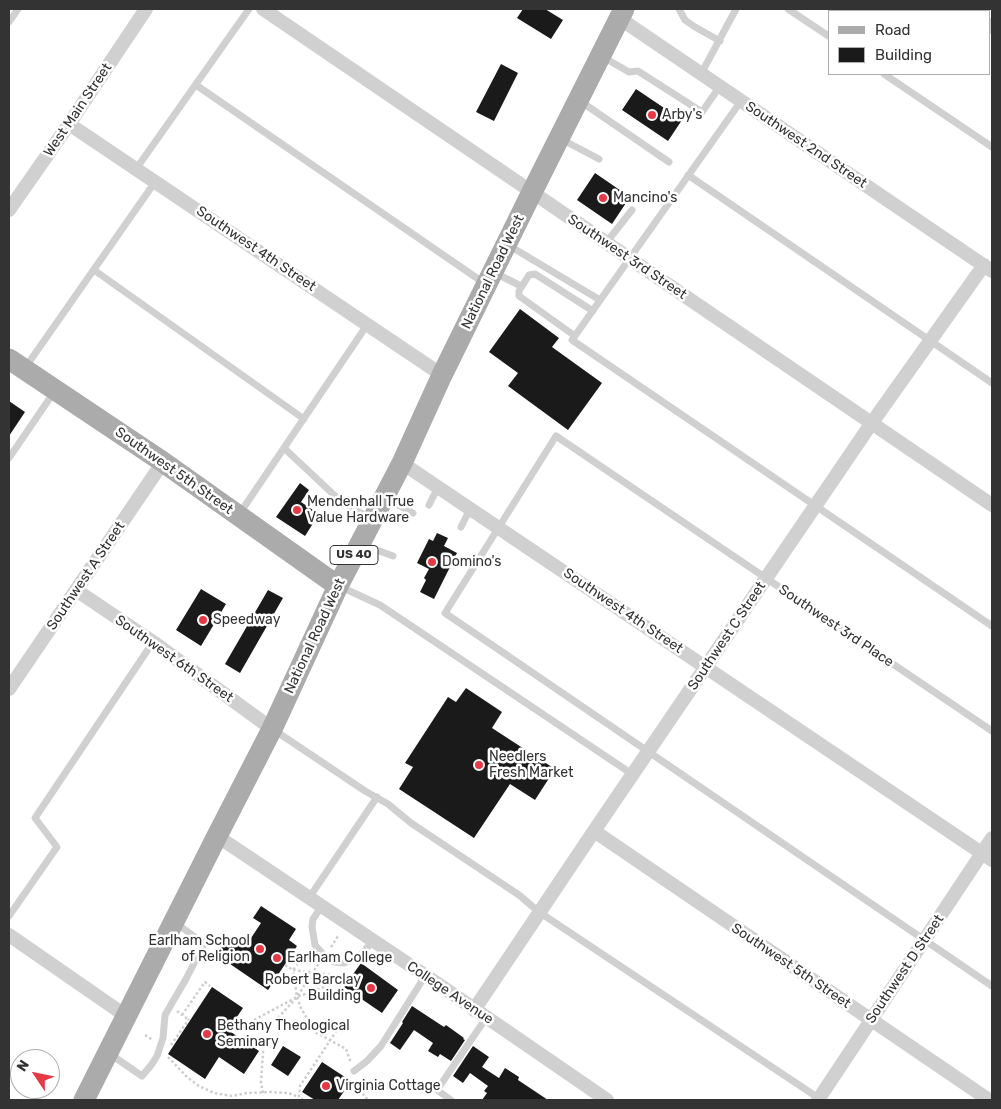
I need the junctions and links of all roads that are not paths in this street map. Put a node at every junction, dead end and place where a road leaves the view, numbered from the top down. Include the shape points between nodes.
1 (18, 9) edge
2 (146, 9) edge
3 (249, 9) edge
4 (679, 9) edge
5 (736, 9) edge
6 (788, 9) edge
7 (266, 10) edge
8 (621, 14) edge
9 (9, 22) edge
10 (828, 36) edge
11 (720, 41) junction
12 (600, 56) junction
13 (702, 74) junction
14 (885, 75) edge
15 (196, 85) junction
16 (720, 86) junction
17 (578, 100) junction
18 (741, 101) junction
19 (69, 124) junction
20 (559, 138) junction
21 (992, 147) edge
22 (599, 160) dead end
23 (668, 162) dead end
24 (136, 169) junction
25 (688, 175) junction
26 (155, 182) junction
27 (532, 192) junction
28 (9, 210) edge
29 (632, 210) dead end
30 (606, 243) junction
31 (506, 244) junction
32 (630, 259) junction
33 (988, 268) edge
34 (94, 270) junction
35 (490, 278) junction
36 (521, 286) junction
37 (600, 300) junction
38 (592, 311) junction
39 (368, 325) junction
40 (575, 336) junction
41 (930, 341) junction
42 (17, 364) edge
43 (442, 375) junction
44 (992, 383) edge
45 (56, 390) junction
46 (304, 419) junction
47 (871, 424) junction
48 (284, 448) junction
49 (9, 458) edge
50 (163, 462) junction
51 (402, 463) junction
52 (438, 487) junction
53 (384, 497) junction
54 (429, 505) dead end
55 (992, 505) edge
56 (815, 506) junction
57 (470, 509) junction
58 (414, 513) dead end
59 (239, 516) junction
60 (372, 520) junction
61 (462, 527) dead end
62 (499, 528) junction
63 (360, 544) junction
64 (393, 556) dead end
65 (766, 578) junction
66 (338, 586) junction
67 (76, 590) junction
68 (992, 626) edge
69 (153, 642) junction
70 (706, 666) junction
71 (9, 689) edge
72 (272, 729) junction
73 (992, 731) edge
74 (648, 752) junction
75 (632, 774) junction
76 (377, 797) junction
77 (594, 831) junction
78 (217, 836) junction
79 (992, 838) edge
80 (987, 857) edge
81 (309, 898) junction
82 (322, 906) junction
83 (539, 912) junction
84 (9, 916) edge
85 (174, 922) junction
86 (9, 935) edge
87 (924, 940) junction
88 (373, 941) junction
89 (425, 976) junction
90 (992, 986) edge
91 (474, 1010) junction
92 (126, 1016) junction
93 (486, 1018) junction
94 (871, 1020) junction
95 (108, 1052) junction
96 (354, 1071) road end
97 (84, 1100) edge
98 (451, 1100) edge
99 (607, 1100) edge
100 (820, 1100) edge
101 (988, 1100) edge

1 - 9 lane
2 - 19 street, West Main Street
3 - 15 lane
4 - 11 lane via 686,20
5 - 11 lane
6 - 10 lane
7 - 27 street, Southwest 3rd Street
8 - 12 main road, National Road West / US 40
8 - 13 street, Southwest 2nd Street
11 - 13 lane
12 - 16 lane via 629,72 638,71 702,112
12 - 17 main road, National Road West / US 40
13 - 16 street, Southwest 2nd Street
14 - 21 lane
15 - 24 lane
15 - 35 lane
16 - 18 street, Southwest 2nd Street
17 - 20 main road, National Road West / US 40
17 - 23 lane
18 - 25 lane
18 - 33 street, Southwest 2nd Street
19 - 24 street, Southwest 4th Street
19 - 28 street, West Main Street
20 - 22 lane
20 - 27 main road, National Road West / US 40
24 - 26 street, Southwest 4th Street
25 - 32 lane
25 - 41 lane
26 - 34 lane
26 - 39 street, Southwest 4th Street
27 - 30 street, Southwest 3rd Street
27 - 31 main road, National Road West / US 40
29 - 30 lane
30 - 32 street, Southwest 3rd Street
31 - 35 main road, National Road West / US 40
31 - 37 lane
32 - 37 lane
32 - 47 street, Southwest 3rd Street
33 - 41 street, Southwest C Street
34 - 42 lane
34 - 46 lane
35 - 36 lane
35 - 43 main road, National Road West / US 40
36 - 38 lane via 529,274 533,274
36 - 40 lane via 518,293 521,298
37 - 38 lane
38 - 40 lane
39 - 43 street, Southwest 4th Street
39 - 46 lane
40 - 56 lane via 572,340
41 - 44 lane
41 - 47 street, Southwest C Street
42 - 45 main road, Southwest 5th Street
43 - 51 main road, National Road West / US 40
45 - 49 lane
45 - 50 main road, Southwest 5th Street
46 - 48 lane
47 - 55 street, Southwest 3rd Street
47 - 56 street, Southwest C Street
48 - 59 lane
48 - 60 lane via 345,504
50 - 59 main road, Southwest 5th Street
50 - 67 street, Southwest A Street
51 - 52 street, Southwest 4th Street
51 - 53 main road, National Road West / US 40
52 - 54 lane
52 - 57 street, Southwest 4th Street
53 - 58 lane
53 - 60 main road, National Road West / US 40
56 - 65 street, Southwest C Street
56 - 68 lane
57 - 61 lane
57 - 62 street, Southwest 4th Street
59 - 66 main road, Southwest 5th Street
60 - 63 main road, National Road West / US 40
62 - 65 lane, Southwest 3rd Place via 556,436
62 - 70 street, Southwest 4th Street
62 - 74 lane via 445,613
63 - 64 lane
63 - 66 main road, National Road West / US 40
65 - 70 street, Southwest C Street
65 - 73 lane, Southwest 3rd Place
66 - 72 main road, National Road West / US 40
66 - 75 lane via 380,605
67 - 69 street, Southwest 6th Street
67 - 71 street, Southwest A Street
69 - 72 street, Southwest 6th Street
69 - 84 lane via 35,818 57,847
70 - 74 street, Southwest C Street
70 - 80 street, Southwest 4th Street
72 - 76 lane
72 - 78 main road, National Road West / US 40
74 - 75 street, Southwest C Street
74 - 87 lane
75 - 77 street, Southwest C Street
76 - 81 lane
76 - 83 lane
77 - 83 street, Southwest C Street
77 - 94 street, Southwest 5th Street
78 - 81 street, College Avenue
78 - 85 main road, National Road West / US 40
79 - 80 street, Southwest D Street
80 - 87 street, Southwest D Street
81 - 82 street, College Avenue
82 - 88 street, College Avenue
82 - 88 lane via 313,919 312,927 315,945 324,956 344,963 359,957
83 - 91 street, Southwest C Street
83 - 100 lane
85 - 92 main road, National Road West / US 40
85 - 95 lane via 204,944 165,1014 161,1047 142,1076
86 - 92 street
87 - 90 lane
87 - 94 street, Southwest D Street
88 - 89 street, College Avenue
89 - 91 street, College Avenue
89 - 96 lane via 381,1046
91 - 93 street, College Avenue
92 - 95 main road, National Road West / US 40
93 - 98 lane via 437,1090
93 - 99 street, College Avenue
94 - 100 street, Southwest D Street
94 - 101 street, Southwest 5th Street
95 - 97 main road, National Road West / US 40

